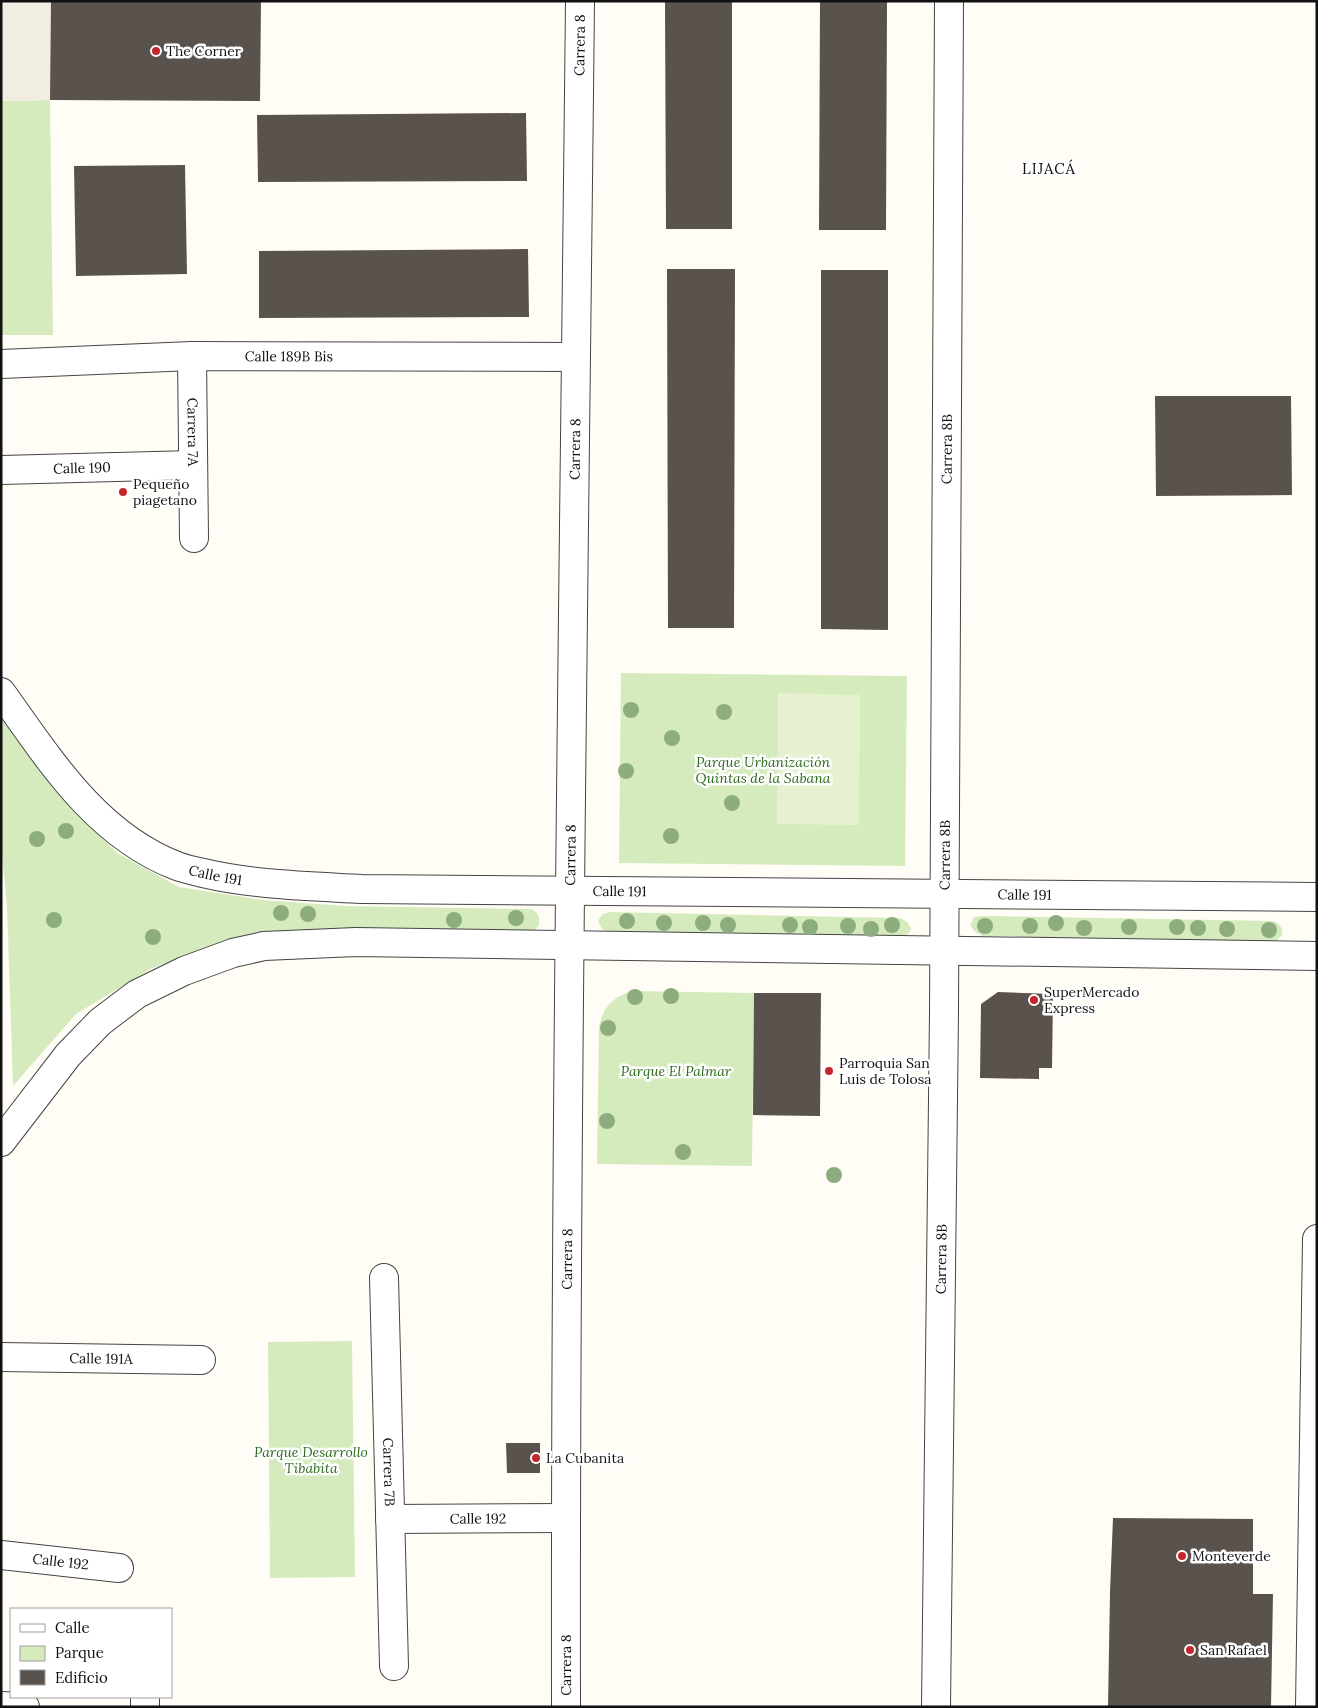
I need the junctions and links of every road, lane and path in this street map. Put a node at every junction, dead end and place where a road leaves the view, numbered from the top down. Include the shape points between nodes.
1 (580, 1) edge
2 (949, 1) edge
3 (192, 356) junction
4 (576, 357) junction
5 (1, 364) edge
6 (193, 465) junction
7 (1, 470) edge
8 (194, 538) dead end
9 (1, 692) edge
10 (570, 891) junction
11 (944, 894) junction
12 (1317, 897) edge
13 (569, 946) junction
14 (944, 951) junction
15 (1317, 956) edge
16 (1, 1142) edge
17 (1317, 1238) edge
18 (384, 1278) dead end
19 (1, 1357) edge
20 (201, 1360) dead end
21 (566, 1518) junction
22 (390, 1519) junction
23 (1, 1555) edge
24 (119, 1568) dead end
25 (394, 1666) dead end
26 (1, 1706) edge
27 (25, 1707) edge
28 (566, 1707) edge
29 (936, 1707) edge
30 (1310, 1707) edge

1 - 4 street, Carrera 8
2 - 11 street, Carrera 8B
3 - 4 street, Calle 189B Bis
3 - 5 street, Calle 189B Bis
3 - 6 street, Carrera 7A
4 - 10 street, Carrera 8
6 - 7 street, Calle 190
6 - 8 street, Carrera 7A
9 - 10 street, Calle 191 via 52,764 109,826 148,853 178,867 225,878 295,885 362,889
10 - 11 street, Calle 191
10 - 13 street, Carrera 8
11 - 12 street, Calle 191
11 - 14 street, Carrera 8B
13 - 14 street
13 - 16 street via 356,942 264,946 233,953 136,994 100,1022 68,1055
13 - 21 street, Carrera 8
14 - 15 street
14 - 29 street, Carrera 8B
17 - 30 street
18 - 22 street, Carrera 7B
19 - 20 street, Calle 191A
21 - 22 street, Calle 192
21 - 28 street, Carrera 8
22 - 25 street, Carrera 7B
23 - 24 street, Calle 192
26 - 27 street

